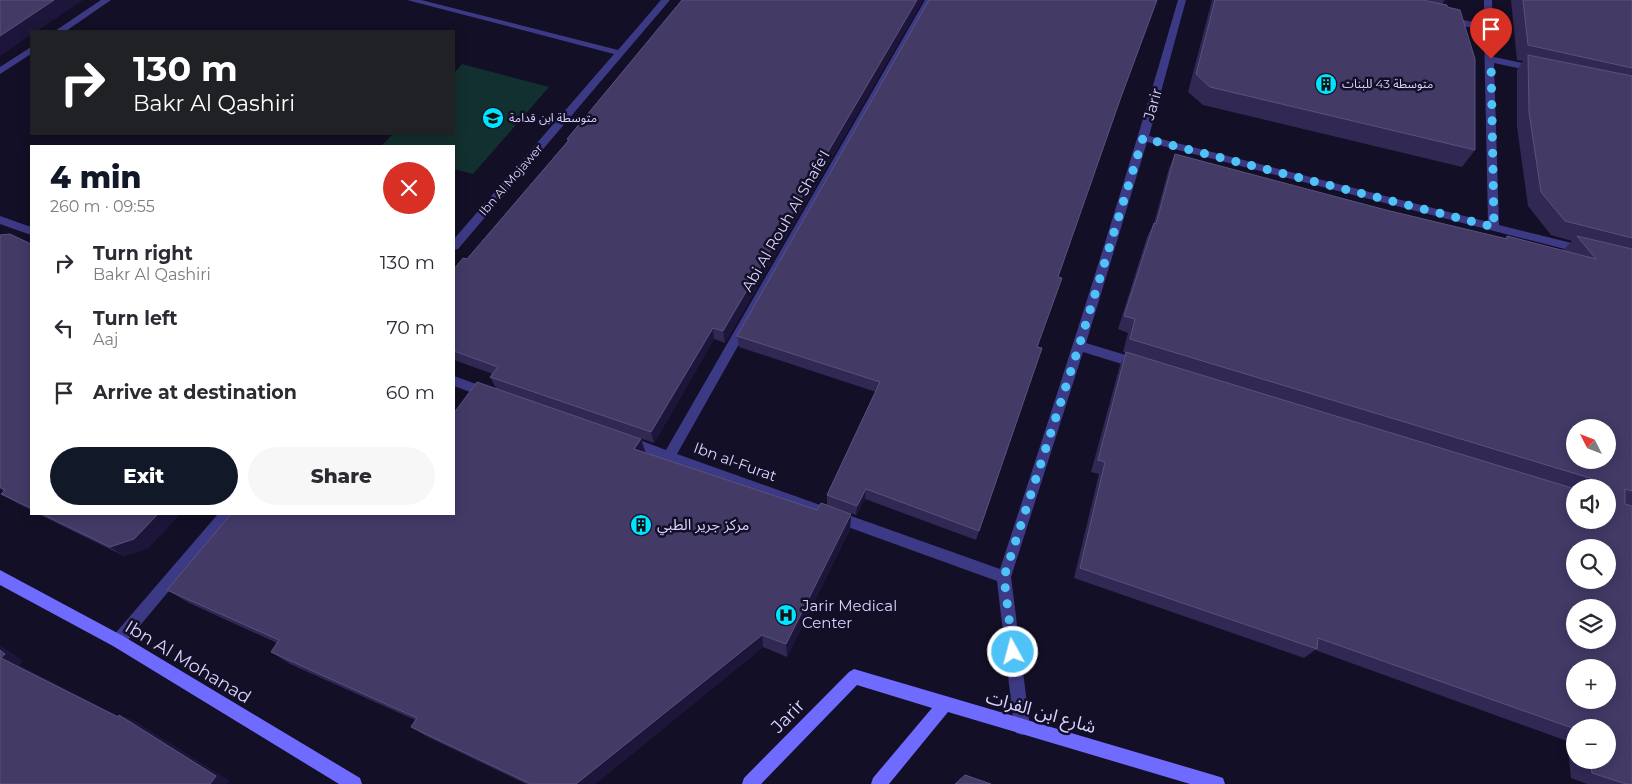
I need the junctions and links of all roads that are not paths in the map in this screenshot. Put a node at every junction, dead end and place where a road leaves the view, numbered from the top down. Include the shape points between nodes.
1 (107, 0) edge
2 (411, 0) edge
3 (666, 0) edge
4 (929, 0) edge
5 (1182, 0) edge
6 (1488, 0) edge
7 (1441, 19) edge
8 (1489, 28) junction
9 (62, 30) edge
10 (30, 51) edge
11 (620, 53) junction
12 (1491, 59) junction
13 (0, 71) edge
14 (1547, 71) edge
15 (1143, 138) junction
16 (0, 220) edge
17 (1494, 227) junction
18 (30, 231) edge
19 (455, 245) edge
20 (1595, 253) edge
21 (1079, 346) junction
22 (1155, 369) edge
23 (455, 381) edge
24 (500, 398) edge
25 (613, 437) edge
26 (669, 456) junction
27 (225, 515) edge
28 (0, 577) edge
29 (1004, 577) junction
30 (118, 641) junction
31 (854, 677) joint
32 (945, 704) junction
33 (1022, 727) junction
34 (354, 784) edge
35 (750, 784) edge
36 (879, 784) edge
37 (1217, 784) edge

1 - 9 street
2 - 11 street
3 - 11 street, Ibn Al Mojawer
4 - 26 street, Abi Al Rouh Al Shafe'I
5 - 15 street, Jarir
6 - 8 street
7 - 8 street
8 - 12 street
10 - 13 street
11 - 19 street, Ibn Al Mojawer
12 - 14 street
12 - 17 street
15 - 17 street
15 - 21 street, Jarir
16 - 18 street
17 - 20 street
21 - 22 street
21 - 29 street, Jarir
23 - 24 street
25 - 26 street, Ibn al-Furat
26 - 29 street, Ibn al-Furat
27 - 30 street
28 - 30 main road, Ibn Al Mohanad
29 - 33 street, Jarir
30 - 34 main road, Ibn Al Mohanad
31 - 32 main road, شارع ابن الفرات
31 - 35 main road, Jarir
32 - 33 main road, شارع ابن الفرات
32 - 36 main road
33 - 37 main road, شارع ابن الفرات

